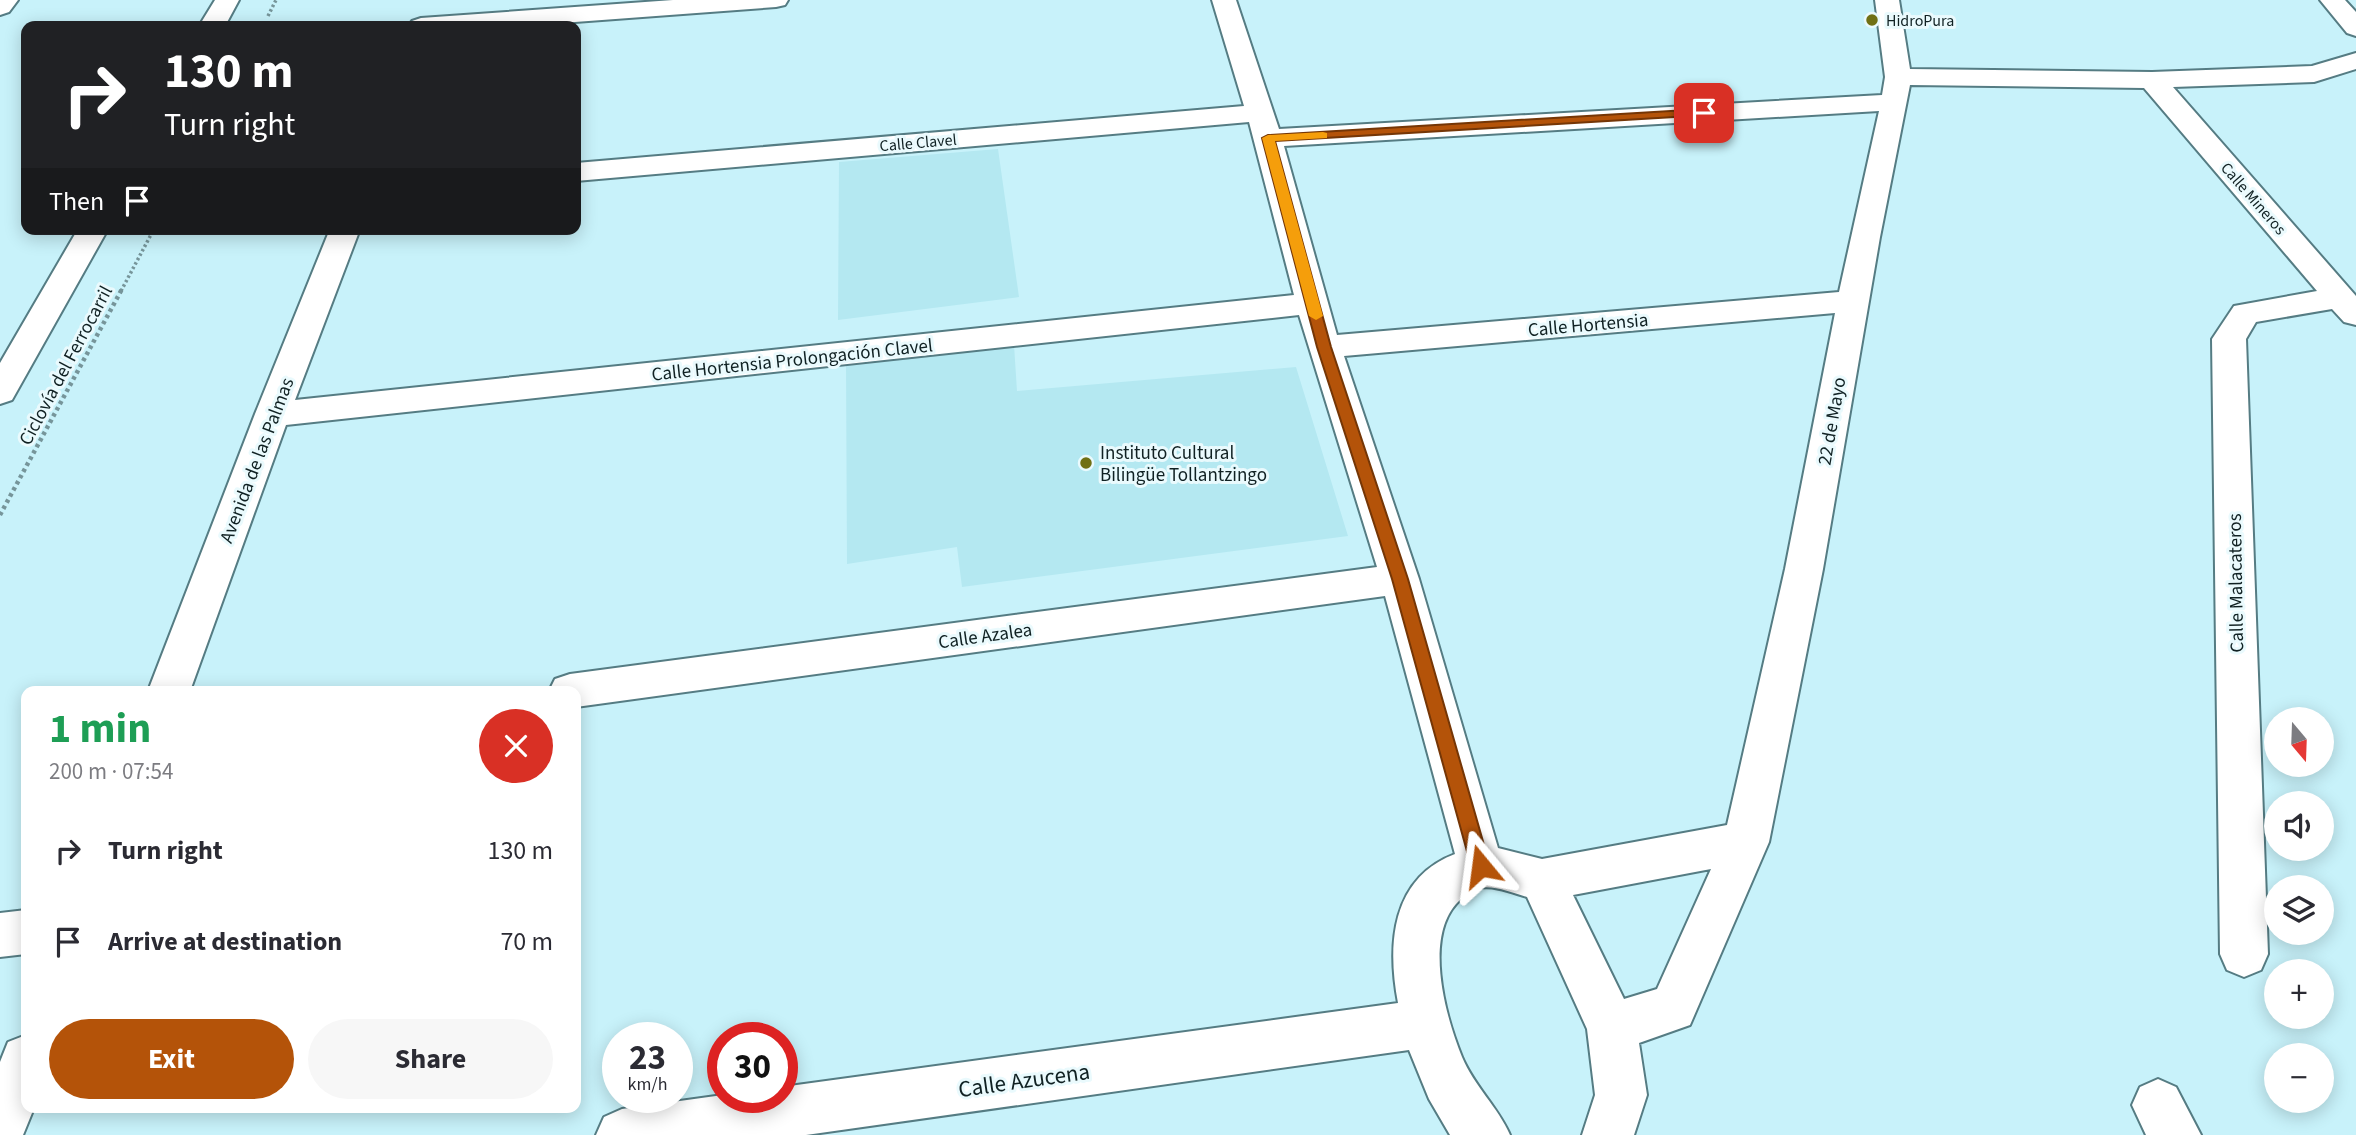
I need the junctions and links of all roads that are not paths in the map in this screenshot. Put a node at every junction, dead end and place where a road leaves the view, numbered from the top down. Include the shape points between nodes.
1 (6, 0) edge
2 (227, 0) edge
3 (431, 0) edge
4 (776, 0) edge
5 (1224, 0) edge
6 (1886, 0) edge
7 (2332, 0) edge
8 (0, 7) edge
9 (215, 21) edge
10 (423, 21) edge
11 (489, 21) edge
12 (2356, 28) edge
13 (2356, 61) edge
14 (2152, 80) junction
15 (1896, 90) junction
16 (1264, 125) junction
17 (581, 172) edge
18 (90, 235) edge
19 (343, 235) edge
20 (1853, 301) junction
21 (1313, 303) junction
22 (2348, 307) edge
23 (1324, 347) junction
24 (0, 392) edge
25 (272, 414) junction
26 (1400, 579) junction
27 (171, 686) edge
28 (581, 690) edge
29 (1746, 842) junction
30 (1481, 866) junction
31 (1542, 880) junction
32 (21, 933) edge
33 (0, 935) edge
34 (2244, 954) dead end
35 (1426, 1023) junction
36 (1612, 1027) junction
37 (21, 1073) edge
38 (0, 1129) edge
39 (622, 1135) edge
40 (1484, 1135) edge
41 (1608, 1135) edge

1 - 8 street
2 - 9 street
3 - 10 street
4 - 11 street
5 - 16 street
6 - 15 street, 22 de Mayo
7 - 12 street
13 - 14 street, Calle Clavel via 2314,75
14 - 15 street, Calle Clavel
14 - 22 street, Calle Mineros
15 - 16 street, Calle Clavel
15 - 20 street, 22 de Mayo
16 - 17 street, Calle Clavel
16 - 21 street
18 - 24 street
19 - 25 street, Avenida de las Palmas
20 - 23 street, Calle Hortensia
20 - 29 street, 22 de Mayo via 1804,569
21 - 23 street
21 - 25 street, Calle Hortensia Prolongación Clavel
22 - 34 street, Calle Malacateros via 2245,313 2229,339
23 - 26 street
25 - 27 street, Avenida de las Palmas
26 - 28 street, Calle Azalea
26 - 30 street
29 - 31 street
29 - 36 street, 22 de Mayo via 1673,1008
30 - 31 street
30 - 35 street via 1449,879 1424,907 1415,947
31 - 36 street
32 - 33 street
35 - 39 street, Calle Azucena
35 - 40 street via 1442,1073 1470,1121
36 - 41 street via 1621,1095
37 - 38 street

